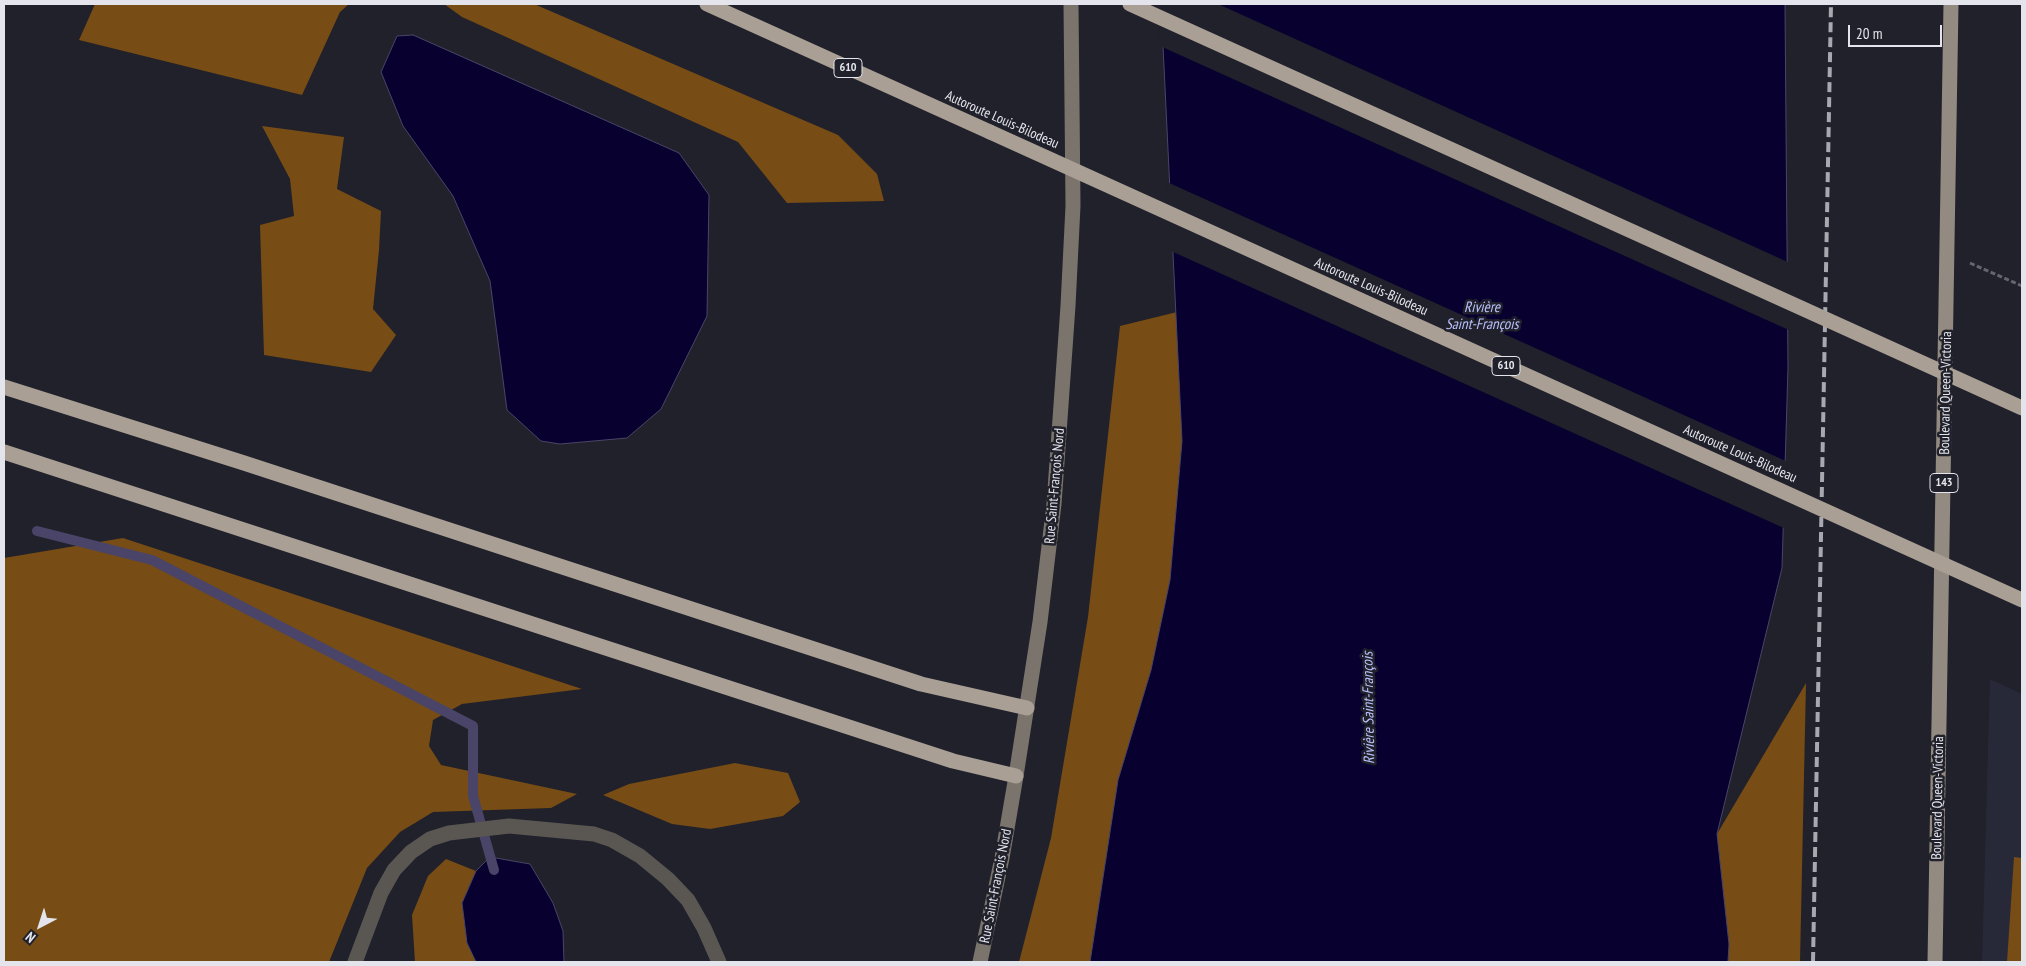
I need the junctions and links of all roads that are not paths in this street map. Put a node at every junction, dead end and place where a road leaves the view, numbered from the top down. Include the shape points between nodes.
1 (707, 4) edge
2 (1071, 4) edge
3 (1130, 4) edge
4 (1951, 4) edge
5 (4, 387) edge
6 (2022, 408) edge
7 (4, 452) edge
8 (2022, 600) edge
9 (1027, 708) junction
10 (1016, 776) junction
11 (355, 962) edge
12 (719, 962) edge
13 (980, 962) edge
14 (1935, 962) edge

1 - 8 highway, Autoroute Louis-Bilodeau / 610, bridge
2 - 9 street, Rue Saint-François Nord via 1074,177 1068,315 1052,530
3 - 6 highway, bridge
4 - 14 main road, Boulevard Queen-Victoria / 143
5 - 9 highway via 921,684
7 - 10 highway via 953,761
9 - 10 street, Rue Saint-François Nord
10 - 13 street, Rue Saint-François Nord
11 - 12 street via 381,892 394,870 411,852 430,839 509,826 594,834 640,856 688,900

